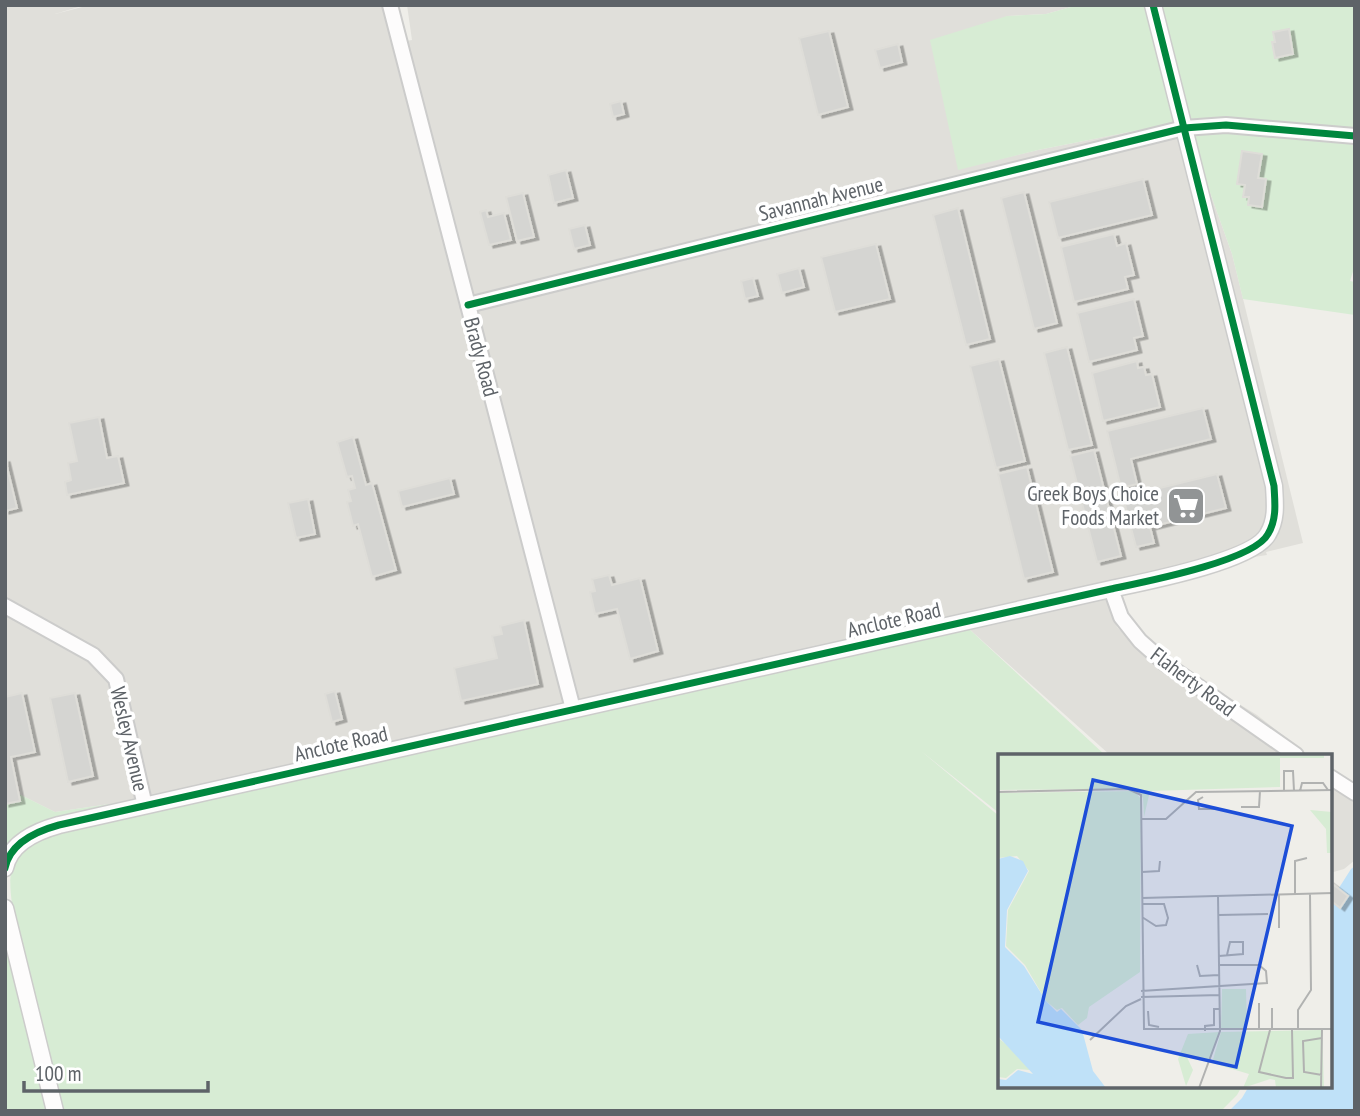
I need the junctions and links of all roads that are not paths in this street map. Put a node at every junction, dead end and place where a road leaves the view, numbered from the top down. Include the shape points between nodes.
1 (390, 5) edge
2 (1153, 5) edge
3 (1184, 128) junction
4 (1355, 136) edge
5 (468, 305) junction
6 (1111, 590) junction
7 (5, 606) edge
8 (573, 709) junction
9 (1295, 754) edge
10 (1332, 778) edge
11 (1355, 793) edge
12 (145, 806) junction
13 (5, 868) edge
14 (5, 908) edge
15 (55, 1111) edge

1 - 5 street, Brady Road
2 - 3 street, Anclote Road
3 - 4 street, Savannah Avenue via 1226,125
3 - 5 street, Savannah Avenue
3 - 6 street, Anclote Road via 1274,486 1275,518 1267,537 1235,557
5 - 8 street, Brady Road
6 - 8 street, Anclote Road
6 - 9 street, Flaherty Road via 1122,617 1140,641
7 - 12 street, Wesley Avenue via 93,655 116,679
8 - 12 street, Anclote Road
10 - 11 street
12 - 13 street, Anclote Road via 38,831 20,843
14 - 15 street

